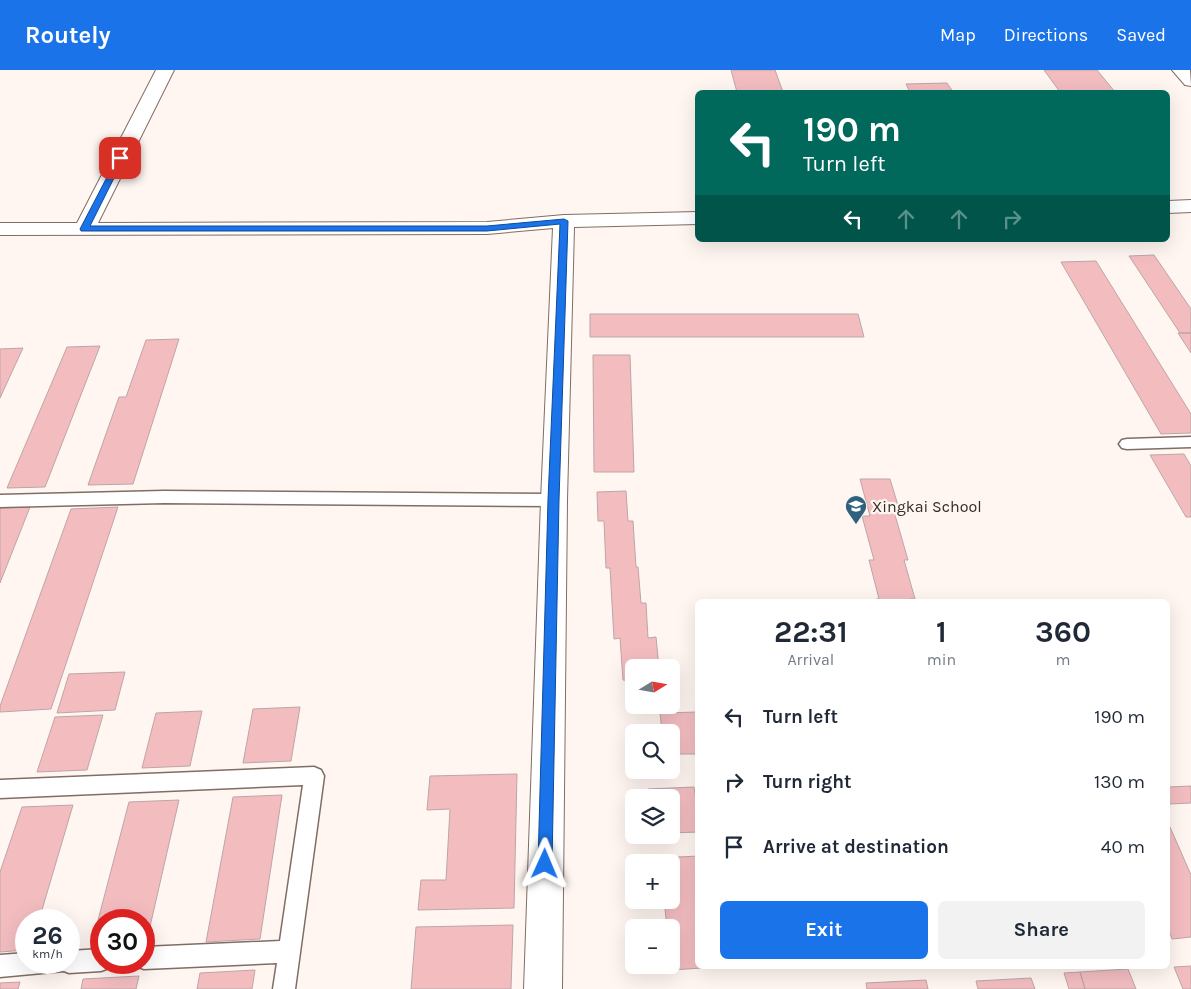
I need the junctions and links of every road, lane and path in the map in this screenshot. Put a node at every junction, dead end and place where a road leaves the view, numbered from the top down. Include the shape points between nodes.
1 (166, 70) edge
2 (1181, 70) edge
3 (1191, 81) edge
4 (1191, 206) edge
5 (1170, 207) edge
6 (695, 218) edge
7 (564, 221) junction
8 (0, 229) edge
9 (84, 229) junction
10 (1191, 442) edge
11 (1127, 444) dead end
12 (554, 500) junction
13 (0, 501) edge
14 (0, 789) edge
15 (290, 951) junction
16 (155, 957) edge
17 (15, 965) edge
18 (0, 966) edge
19 (284, 989) edge
20 (543, 989) edge

1 - 9 street
2 - 3 street
4 - 5 street
6 - 7 street
7 - 9 street via 487,228
7 - 12 street
8 - 9 street
10 - 11 lane
12 - 13 lane via 164,497
12 - 20 street
14 - 15 lane via 314,776
15 - 16 lane
15 - 19 lane
17 - 18 lane

